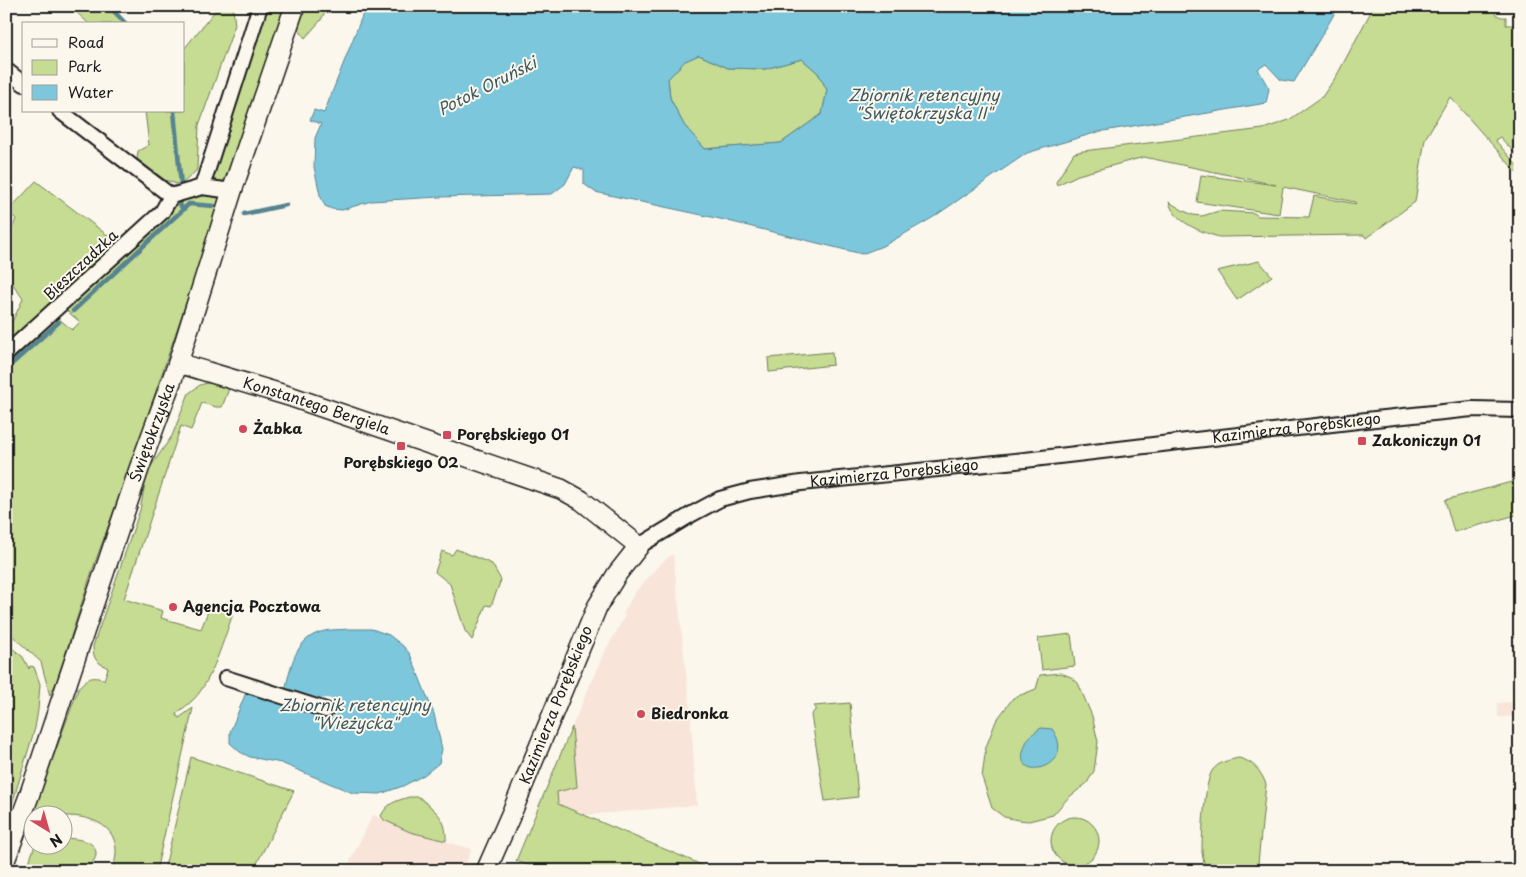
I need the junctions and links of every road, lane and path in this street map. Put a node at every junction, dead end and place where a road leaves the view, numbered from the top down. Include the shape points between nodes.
1 (260, 6) edge
2 (295, 6) edge
3 (7, 73) edge
4 (22, 83) edge
5 (61, 112) edge
6 (202, 187) junction
7 (232, 192) junction
8 (171, 196) junction
9 (6, 354) edge
10 (178, 364) junction
11 (1520, 410) edge
12 (639, 546) junction
13 (226, 678) dead end
14 (326, 710) dead end
15 (6, 858) edge
16 (486, 871) edge

1 - 6 street
2 - 7 main road, Świętokrzyska
3 - 4 street
5 - 8 street
6 - 7 street
6 - 8 street
7 - 10 main road, Świętokrzyska
8 - 9 street, Bieszczadzka via 162,212
10 - 12 main road, Konstantego Bergiela via 292,397 561,489 581,500
10 - 15 main road, Świętokrzyska
11 - 12 street, Kazimierza Porębskiego via 1472,409 801,483 720,499
12 - 16 main road, Kazimierza Porębskiego via 596,607
13 - 14 street

